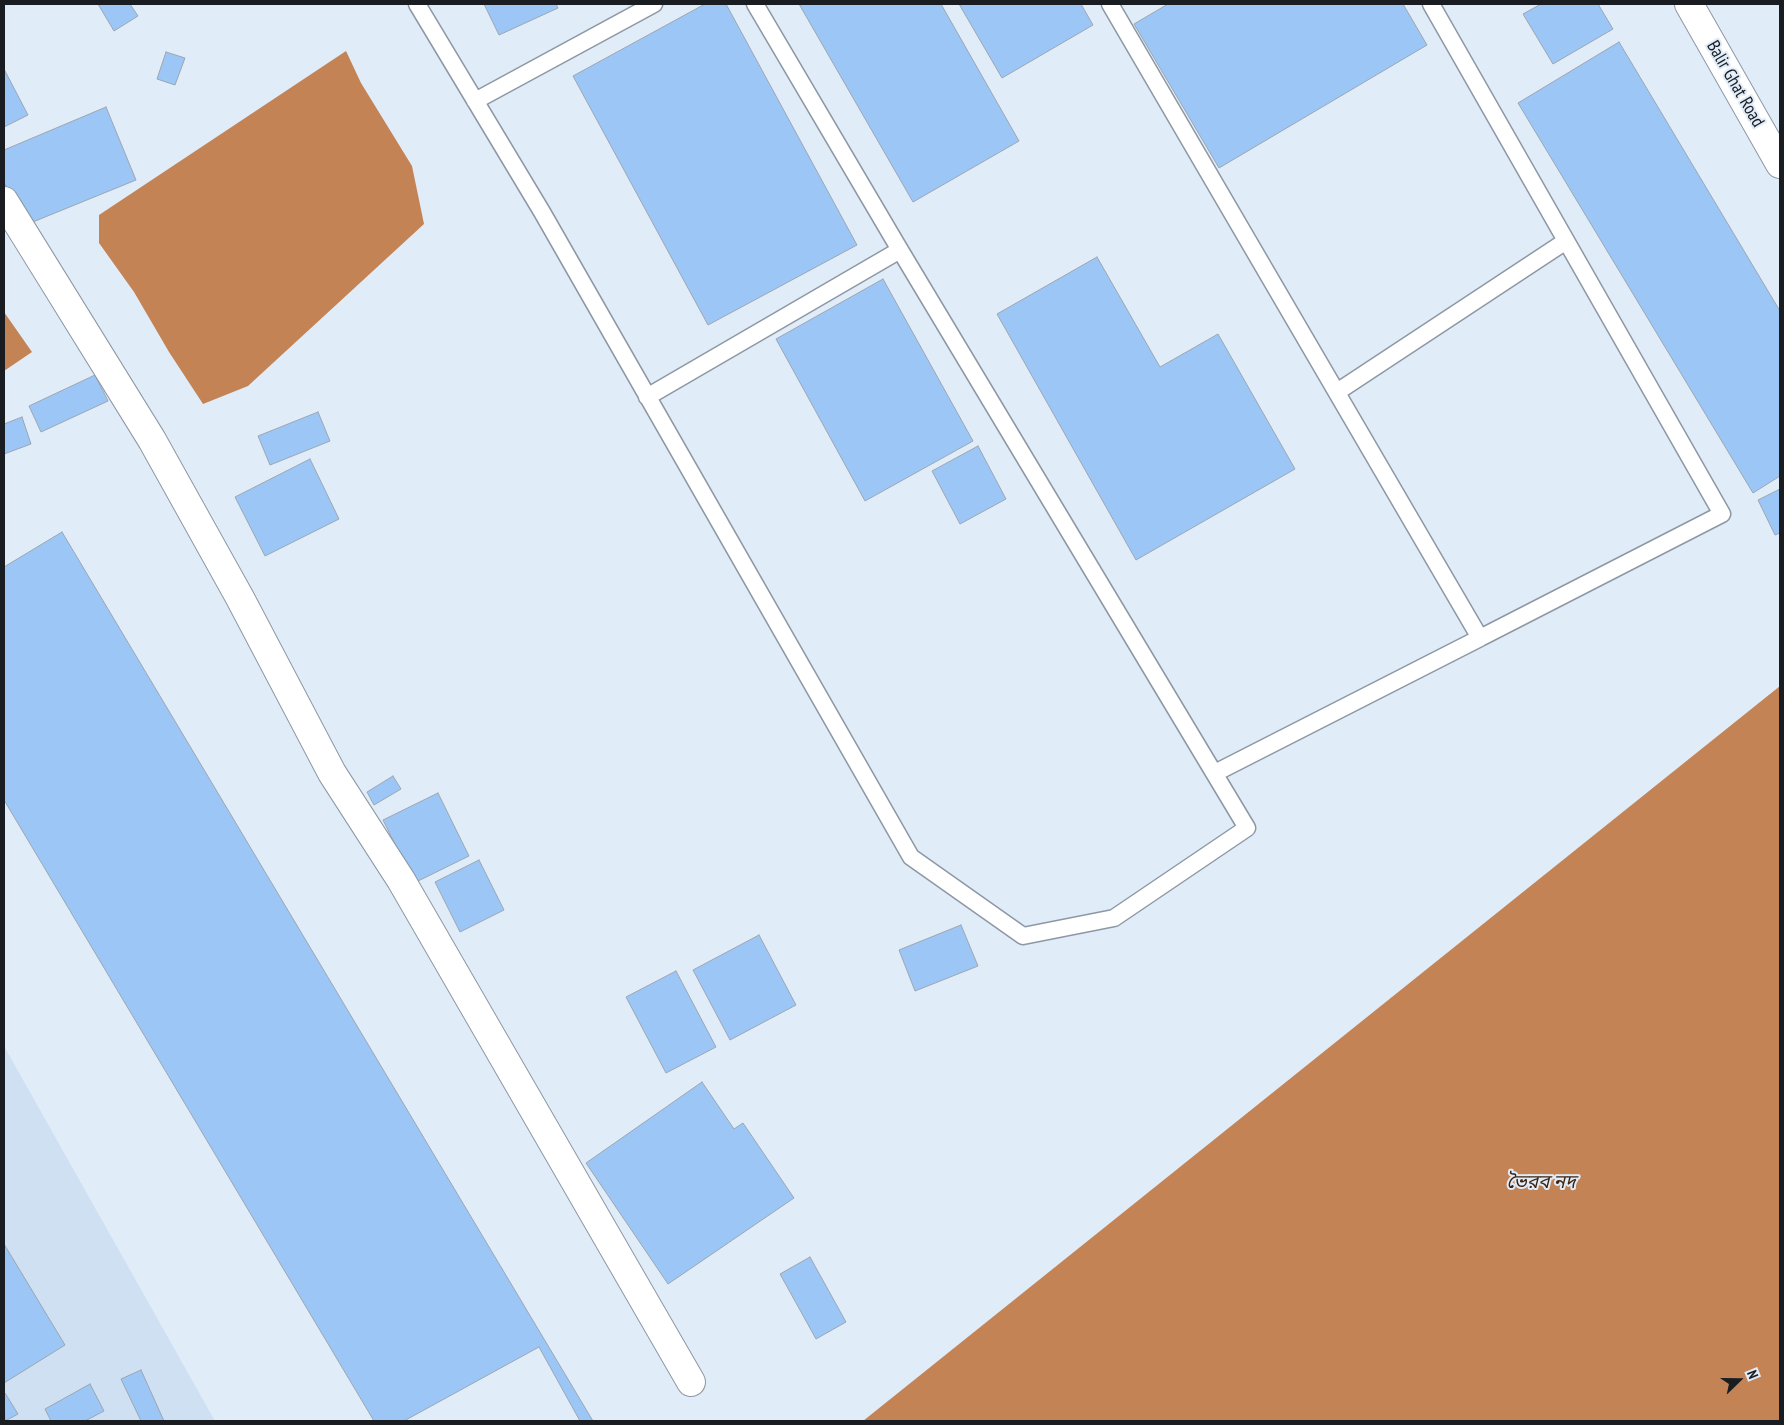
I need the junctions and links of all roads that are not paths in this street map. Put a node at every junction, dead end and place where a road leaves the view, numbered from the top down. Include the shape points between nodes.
1 (417, 4) edge
2 (654, 4) edge
3 (754, 4) edge
4 (1110, 4) edge
5 (1431, 4) edge
6 (1689, 4) edge
7 (1706, 4) edge
8 (476, 101) junction
9 (1780, 135) edge
10 (1780, 164) edge
11 (4, 202) edge
12 (1566, 241) junction
13 (900, 250) junction
14 (1337, 392) junction
15 (647, 397) junction
16 (1480, 638) junction
17 (1214, 773) junction
18 (691, 1382) dead end

1 - 8 lane
2 - 8 lane
3 - 13 lane
4 - 14 lane
5 - 12 lane
6 - 10 street, Balir Ghat Road
7 - 9 street, Balir Ghat Road
8 - 15 lane
11 - 18 street via 152,440 332,773 401,880
12 - 14 lane
12 - 16 lane via 1722,514
13 - 15 lane
13 - 17 lane
14 - 16 lane
15 - 17 lane via 911,857 1023,936 1114,918 1247,828
16 - 17 lane

